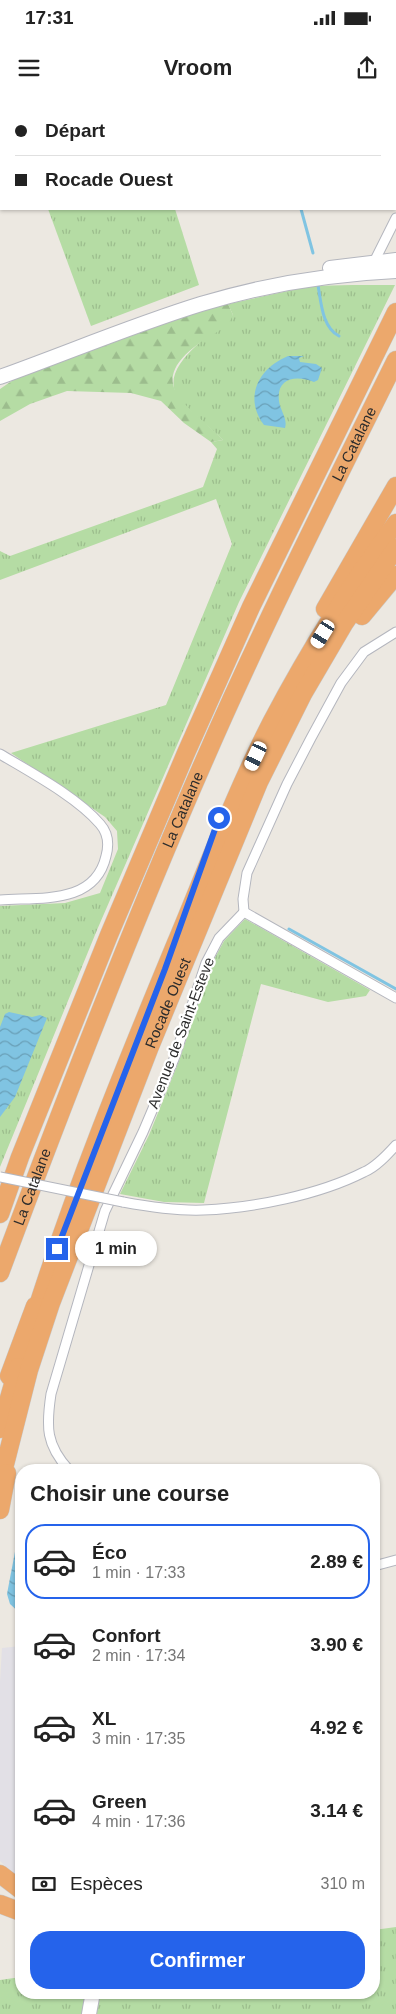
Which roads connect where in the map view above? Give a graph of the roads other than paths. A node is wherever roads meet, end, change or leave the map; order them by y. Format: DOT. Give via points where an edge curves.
graph roads {
  1 [pos="396,218"];
  2 [pos="396,260"];
  3 [pos="374,262"];
  4 [pos="396,271"];
  5 [pos="396,312"];
  6 [pos="396,360"];
  7 [pos="0,367"];
  8 [pos="0,377"];
  9 [pos="396,486"];
  10 [pos="396,523"];
  11 [pos="396,548"];
  12 [pos="396,574"];
  13 [pos="396,632"];
  14 [pos="0,754"];
  15 [pos="259,782"];
  16 [pos="0,900"];
  17 [pos="244,912"];
  18 [pos="165,969"];
  19 [pos="396,998"];
  20 [pos="396,1145"];
  21 [pos="0,1177"];
  22 [pos="0,1214"];
  23 [pos="71,1255"];
  24 [pos="50,1266"];
  25 [pos="0,1273"];
  26 [pos="0,1401"];
  27 [pos="0,1430"];
  28 [pos="64,1464"];
  29 [pos="0,1484"];
  30 [pos="0,1510"];
  31 [pos="396,1560"];
  32 [pos="380,1565"];
  33 [pos="0,1874"];
  34 [pos="15,1886"];
  35 [pos="0,1903"];
  36 [pos="15,1906"];
  37 [pos="15,1909"];
  38 [pos="83,1999"];
  39 [pos="92,1999"];
  40 [pos="80,2014"];
  41 [pos="89,2014"];
  1 -- 3 [label="street"];
  2 -- 3 [label="main road"];
  3 -- 7 [label="main road" via="287,275 194,298 39,356"];
  4 -- 8 [label="main road" via="310,280 201,304"];
  5 -- 22 [label="highway, La Catalane" via="255,599 186,754 102,953"];
  6 -- 25 [label="highway, La Catalane" via="269,617 204,762 126,944"];
  9 -- 18 [label="highway" via="294,664 249,751 219,818"];
  10 -- 18 [label="highway, Rocade Ouest" via="339,606 272,722"];
  11 -- 15 [label="highway, Rocade Ouest" via="303,694"];
  12 -- 15 [label="highway" via="363,615"];
  13 -- 17 [label="street" via="364,652 341,683 315,730 247,873"];
  14 -- 16 [label="street" via="87,811 102,825 109,844 103,867 94,882 82,889 65,896"];
  15 -- 23 [label="highway, Rocade Ouest" via="149,1049"];
  17 -- 19 [label="street"];
  17 -- 28 [label="street, Avenue de Saint-Esteve" via="218,938 206,963 174,1059 105,1211 51,1394 48,1437"];
  18 -- 24 [label="highway, Rocade Ouest"];
  20 -- 21 [label="street, bridge" via="365,1172 324,1188 295,1196 204,1210 164,1209"];
  23 -- 29 [label="highway, Rocade Ouest" via="29,1370"];
  23 -- 30 [label="highway" via="13,1450"];
  24 -- 26 [label="highway"];
  24 -- 27 [label="highway, Rocade Ouest"];
  31 -- 32 [label="street"];
  33 -- 34 [label="highway"];
  35 -- 36 [label="highway"];
  35 -- 37 [label="highway"];
  38 -- 40 [label="main road"];
  39 -- 41 [label="main road"];
}
